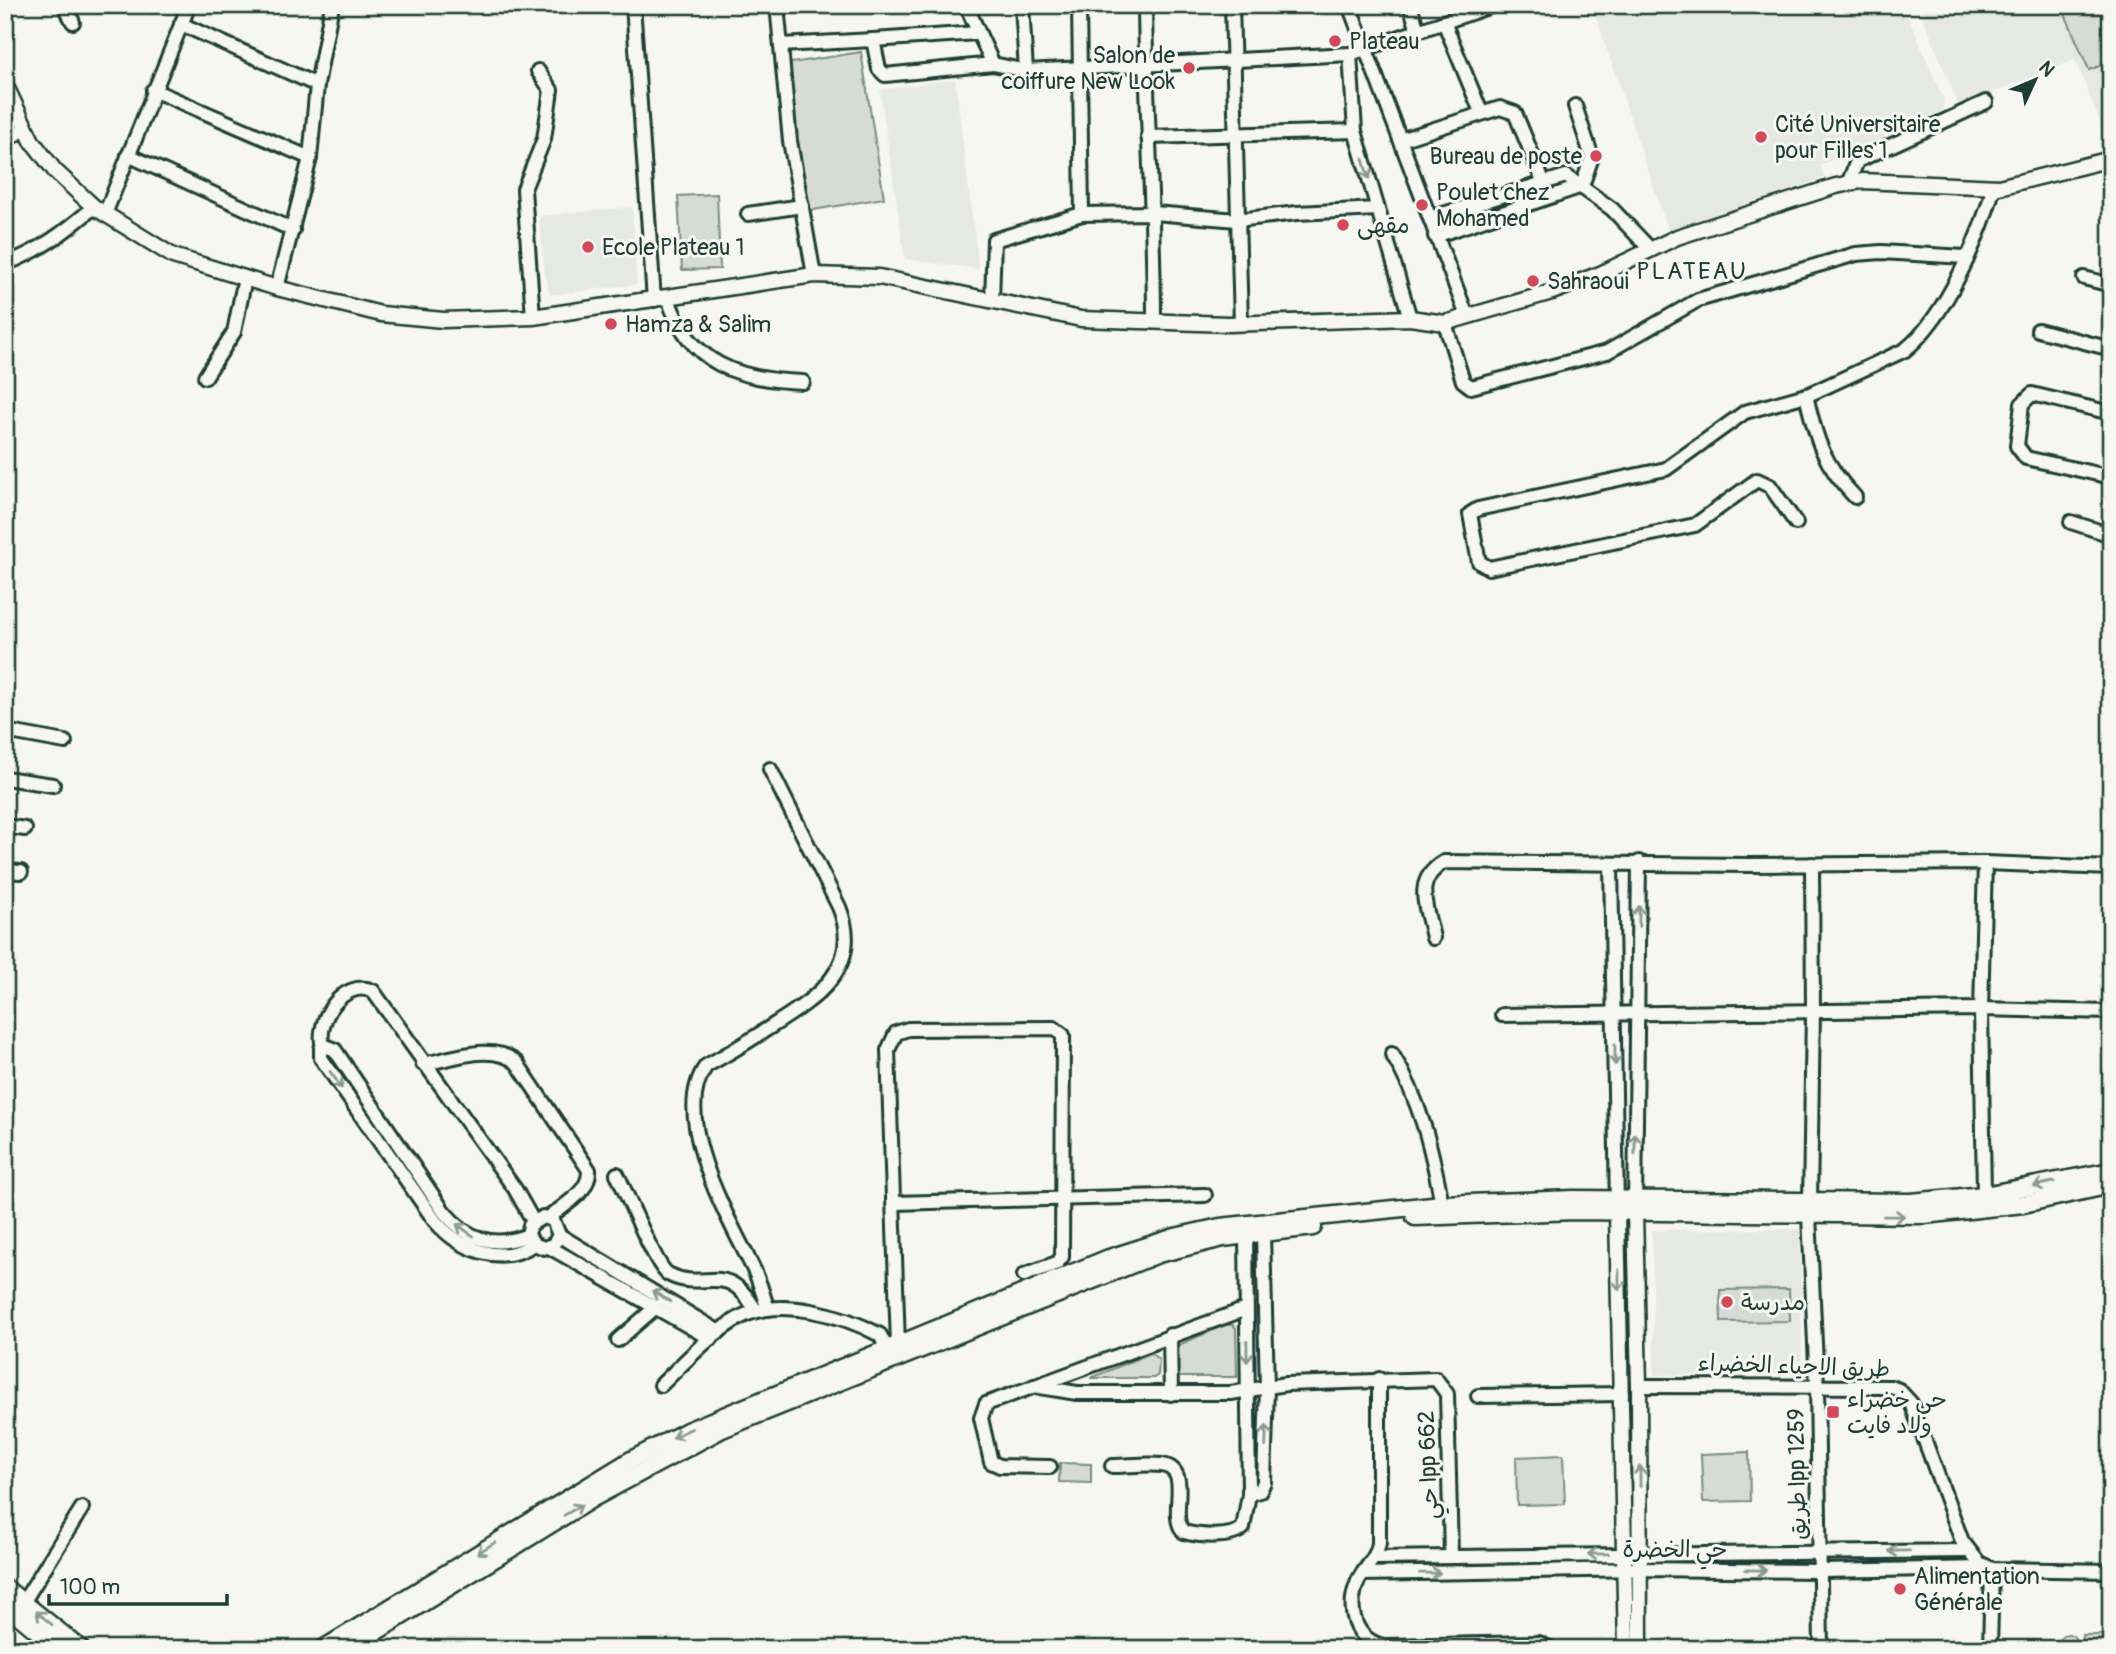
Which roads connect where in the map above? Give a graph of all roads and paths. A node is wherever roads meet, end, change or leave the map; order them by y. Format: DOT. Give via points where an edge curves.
graph roads {
  1 [pos="64,5"];
  2 [pos="189,5"];
  3 [pos="332,5"];
  4 [pos="633,5"];
  5 [pos="777,5"];
  6 [pos="966,5"];
  7 [pos="1021,5"];
  8 [pos="1079,5"];
  9 [pos="1144,5"];
  10 [pos="1231,5"];
  11 [pos="1349,5"];
  12 [pos="1410,5"];
  13 [pos="1494,5"];
  14 [pos="1472,9"];
  15 [pos="73,22"];
  16 [pos="1444,22"];
  17 [pos="181,24"];
  18 [pos="1418,30"];
  19 [pos="978,33"];
  20 [pos="873,40"];
  21 [pos="781,45"];
  22 [pos="1365,48"];
  23 [pos="1350,54"];
  24 [pos="1232,62"];
  25 [pos="993,64"];
  26 [pos="1145,66"];
  27 [pos="1079,69"];
  28 [pos="538,71"];
  29 [pos="1026,71"];
  30 [pos="5,84"];
  31 [pos="317,85"];
  32 [pos="153,90"];
  33 [pos="1986,102"];
  34 [pos="1575,106"];
  35 [pos="1481,112"];
  36 [pos="26,129"];
  37 [pos="1354,131"];
  38 [pos="1148,137"];
  39 [pos="1234,137"];
  40 [pos="5,140"];
  41 [pos="1400,140"];
  42 [pos="128,155"];
  43 [pos="310,158"];
  44 [pos="2111,159"];
  45 [pos="1543,181"];
  46 [pos="1847,184"];
  47 [pos="1582,186"];
  48 [pos="1994,187"];
  49 [pos="802,206"];
  50 [pos="1378,209"];
  51 [pos="99,210"];
  52 [pos="1154,212"];
  53 [pos="748,214"];
  54 [pos="1082,214"];
  55 [pos="1430,218"];
  56 [pos="1237,220"];
  57 [pos="293,230"];
  58 [pos="1436,236"];
  59 [pos="1650,249"];
  60 [pos="1965,257"];
  61 [pos="5,264"];
  62 [pos="814,275"];
  63 [pos="245,278"];
  64 [pos="2084,278"];
  65 [pos="2111,285"];
  66 [pos="277,288"];
  67 [pos="661,299"];
  68 [pos="992,301"];
  69 [pos="1467,316"];
  70 [pos="533,317"];
  71 [pos="1410,318"];
  72 [pos="1154,321"];
  73 [pos="1241,323"];
  74 [pos="1445,323"];
  75 [pos="2038,330"];
  76 [pos="2111,349"];
  77 [pos="205,377"];
  78 [pos="803,382"];
  79 [pos="1806,396"];
  80 [pos="2111,413"];
  81 [pos="2111,477"];
  82 [pos="1855,497"];
  83 [pos="2071,522"];
  84 [pos="1797,523"];
  85 [pos="2111,535"];
  86 [pos="5,731"];
  87 [pos="65,742"];
  88 [pos="770,768"];
  89 [pos="5,778"];
  90 [pos="53,785"];
  91 [pos="5,826"];
  92 [pos="25,829"];
  93 [pos="1639,862"];
  94 [pos="1985,863"];
  95 [pos="1611,864"];
  96 [pos="1812,864"];
  97 [pos="2111,867"];
  98 [pos="5,871"];
  99 [pos="21,872"];
  100 [pos="1433,938"];
  101 [pos="1981,1009"];
  102 [pos="1813,1011"];
  103 [pos="2111,1013"];
  104 [pos="1614,1014"];
  105 [pos="1637,1014"];
  106 [pos="1502,1015"];
  107 [pos="1392,1054"];
  108 [pos="423,1064"];
  109 [pos="2111,1171"];
  110 [pos="617,1174"];
  111 [pos="2111,1185"];
  112 [pos="1205,1195"];
  113 [pos="1984,1195"];
  114 [pos="1062,1199"];
  115 [pos="894,1203"];
  116 [pos="1442,1204"];
  117 [pos="1617,1205"];
  118 [pos="1635,1206"];
  119 [pos="1809,1209"];
  120 [pos="548,1218"];
  121 [pos="533,1221"];
  122 [pos="1263,1233"];
  123 [pos="1246,1234"];
  124 [pos="559,1235"];
  125 [pos="531,1240"];
  126 [pos="549,1247"];
  127 [pos="1024,1275"];
  128 [pos="619,1280"];
  129 [pos="656,1307"];
  130 [pos="1246,1309"];
  131 [pos="762,1310"];
  132 [pos="715,1335"];
  133 [pos="1170,1335"];
  134 [pos="618,1340"];
  135 [pos="893,1347"];
  136 [pos="1379,1379"];
  137 [pos="662,1385"];
  138 [pos="1034,1386"];
  139 [pos="1639,1386"];
  140 [pos="1817,1386"];
  141 [pos="1267,1387"];
  142 [pos="1247,1391"];
  143 [pos="1171,1394"];
  144 [pos="1622,1394"];
  145 [pos="1478,1395"];
  146 [pos="1112,1466"];
  147 [pos="1050,1467"];
  148 [pos="1249,1494"];
  149 [pos="82,1508"];
  150 [pos="1967,1550"];
  151 [pos="1820,1552"];
  152 [pos="1451,1556"];
  153 [pos="1374,1558"];
  154 [pos="1632,1561"];
  155 [pos="1990,1569"];
  156 [pos="1820,1571"];
  157 [pos="2111,1571"];
  158 [pos="1362,1574"];
  159 [pos="5,1588"];
  160 [pos="24,1601"];
  161 [pos="5,1604"];
  162 [pos="1489,1646"];
  163 [pos="59,1649"];
  164 [pos="81,1649"];
  165 [pos="323,1649"];
  166 [pos="348,1649"];
  167 [pos="1551,1649"];
  168 [pos="1626,1649"];
  169 [pos="1640,1649"];
  170 [pos="1821,1649"];
  171 [pos="1990,1649"];
  1 -- 15 [label="street"];
  2 -- 17 [label="street"];
  3 -- 31 [label="street"];
  4 -- 67 [label="street"];
  5 -- 21 [label="street"];
  6 -- 19 [label="street"];
  7 -- 29 [label="street"];
  8 -- 27 [label="street"];
  9 -- 26 [label="street"];
  10 -- 24 [label="street"];
  11 -- 22 [label="street"];
  12 -- 18 [label="street"];
  13 -- 14 [label="street"];
  14 -- 16 [label="street"];
  16 -- 18 [label="street"];
  16 -- 35 [label="street"];
  17 -- 31 [label="street"];
  17 -- 32 [label="street"];
  18 -- 22 [label="street"];
  19 -- 20 [label="street"];
  19 -- 25 [label="street"];
  20 -- 21 [label="street"];
  20 -- 25 [label="street" via="879,69 885,75"];
  21 -- 49 [label="street"];
  22 -- 23 [label="street"];
  22 -- 41 [label="street"];
  23 -- 24 [label="street"];
  23 -- 37 [label="street"];
  24 -- 26 [label="street"];
  24 -- 39 [label="street"];
  25 -- 29 [label="street"];
  26 -- 27 [label="street"];
  26 -- 38 [label="street"];
  27 -- 29 [label="street"];
  27 -- 54 [label="street"];
  28 -- 70 [label="street" via="551,90 544,139 524,189"];
  30 -- 36 [label="street"];
  31 -- 43 [label="street"];
  32 -- 42 [label="street"];
  32 -- 43 [label="street"];
  33 -- 46 [label="street" via="1857,161"];
  34 -- 47 [label="street" via="1592,157"];
  35 -- 41 [label="street"];
  35 -- 45 [label="street" via="1500,108 1515,113"];
  36 -- 40 [label="street"];
  36 -- 51 [label="street" via="55,171"];
  37 -- 39 [label="street"];
  37 -- 50 [label="street, one-way"];
  38 -- 39 [label="street"];
  38 -- 52 [label="street"];
  39 -- 56 [label="street"];
  41 -- 55 [label="street"];
  42 -- 51 [label="street"];
  42 -- 57 [label="street"];
  43 -- 57 [label="street"];
  44 -- 48 [label="street"];
  45 -- 47 [label="street" via="1566,176"];
  45 -- 55 [label="street"];
  46 -- 48 [label="street"];
  46 -- 59 [label="street"];
  47 -- 58 [label="street"];
  47 -- 59 [label="street" via="1612,209"];
  48 -- 60 [label="street"];
  49 -- 53 [label="street"];
  49 -- 62 [label="street"];
  50 -- 56 [label="street"];
  50 -- 71 [label="street"];
  51 -- 61 [label="street" via="29,255"];
  51 -- 63 [label="street" via="173,256"];
  52 -- 54 [label="street"];
  52 -- 56 [label="street"];
  52 -- 72 [label="street"];
  54 -- 68 [label="street" via="994,240"];
  55 -- 58 [label="street"];
  56 -- 73 [label="street"];
  57 -- 66 [label="street"];
  58 -- 69 [label="street"];
  59 -- 69 [label="street" via="1552,292"];
  60 -- 74 [label="street" via="1856,254 1698,300 1607,352 1471,387 1463,381"];
  60 -- 79 [label="street" via="1940,312 1918,339 1887,360"];
  62 -- 67 [label="street"];
  62 -- 68 [label="street" via="879,277"];
  63 -- 66 [label="street"];
  63 -- 77 [label="street" via="234,332"];
  64 -- 65 [label="street"];
  66 -- 70 [label="street" via="381,314 443,320"];
  67 -- 70 [label="street"];
  67 -- 78 [label="street" via="708,358 741,376"];
  68 -- 72 [label="street" via="1081,319"];
  69 -- 74 [label="street"];
  71 -- 73 [label="street"];
  71 -- 74 [label="street"];
  72 -- 73 [label="street"];
  75 -- 76 [label="street"];
  79 -- 82 [label="street" via="1826,463"];
  79 -- 84 [label="street" via="1745,412 1666,469 1470,514 1479,562 1489,568 1695,525 1757,480 1770,486"];
  80 -- 81 [label="street" via="2032,394 2022,404 2017,446 2026,458"];
  83 -- 85 [label="street"];
  86 -- 87 [label="street"];
  88 -- 131 [label="street" via="839,908 847,937 835,973 819,995 706,1066 697,1079 694,1119 735,1236 755,1270"];
  89 -- 90 [label="street"];
  91 -- 92 [label="street"];
  93 -- 95 [label="street"];
  93 -- 96 [label="street"];
  105 -- 93 [label="street, one-way"];
  94 -- 96 [label="street"];
  94 -- 97 [label="street"];
  94 -- 101 [label="street"];
  95 -- 100 [label="street" via="1444,862 1423,882"];
  95 -- 104 [label="street"];
  96 -- 102 [label="street, طريق lpp 1259"];
  98 -- 99 [label="street"];
  101 -- 102 [label="street"];
  101 -- 103 [label="street"];
  101 -- 113 [label="street"];
  102 -- 105 [label="street"];
  102 -- 119 [label="street, طريق lpp 1259"];
  104 -- 105 [label="street"];
  104 -- 106 [label="street"];
  104 -- 117 [label="street, one-way"];
  118 -- 105 [label="street, one-way"];
  107 -- 116 [label="street" via="1424,1122"];
  108 -- 120 [label="street" via="493,1052 517,1063 589,1170 583,1190"];
  108 -- 121 [label="street" via="515,1189"];
  108 -- 125 [label="street" via="378,996 366,988 353,990 326,1014 321,1030 323,1047 335,1050 434,1209 485,1242"];
  109 -- 113 [label="main road, one-way"];
  110 -- 131 [label="street" via="666,1273 687,1280 714,1278 733,1283"];
  119 -- 111 [label="main road, one-way" via="1891,1216 1958,1213"];
  112 -- 114 [label="street"];
  113 -- 119 [label="main road"];
  114 -- 115 [label="street"];
  114 -- 115 [label="street" via="1061,1031 908,1029 896,1033 888,1044"];
  114 -- 127 [label="street" via="1060,1260"];
  115 -- 135 [label="street"];
  116 -- 117 [label="main road"];
  116 -- 135 [label="main road" via="1242,1223 1175,1237 1109,1258"];
  117 -- 118 [label="main road"];
  117 -- 122 [label="main road" via="1419,1217"];
  117 -- 144 [label="street, one-way"];
  118 -- 119 [label="main road"];
  118 -- 139 [label="street"];
  119 -- 140 [label="street, طريق lpp 1259"];
  120 -- 121 [label="street"];
  120 -- 124 [label="street" via="557,1224"];
  121 -- 125 [label="street"];
  122 -- 123 [label="main road"];
  122 -- 141 [label="street"];
  123 -- 130 [label="street"];
  166 -- 123 [label="main road, one-way" via="593,1498 732,1424 1137,1261"];
  124 -- 126 [label="street"];
  124 -- 128 [label="street"];
  125 -- 126 [label="street"];
  126 -- 128 [label="street"];
  128 -- 129 [label="street"];
  132 -- 128 [label="street, one-way"];
  129 -- 132 [label="street"];
  129 -- 134 [label="street"];
  130 -- 133 [label="street"];
  130 -- 142 [label="street, one-way"];
  131 -- 132 [label="street" via="739,1317"];
  131 -- 135 [label="street" via="805,1311 841,1319 880,1335"];
  132 -- 137 [label="street"];
  133 -- 138 [label="street"];
  133 -- 143 [label="street"];
  135 -- 165 [label="main road, one-way" via="659,1445"];
  136 -- 141 [label="street, حي lpp 662"];
  136 -- 152 [label="street, حي lpp 662" via="1430,1378 1445,1388"];
  136 -- 153 [label="street" via="1379,1544"];
  138 -- 143 [label="street, حي lpp 662" via="1077,1393"];
  138 -- 147 [label="street" via="990,1401 983,1408 988,1458 1000,1465"];
  139 -- 140 [label="street, طريق الاحياء الخضراء"];
  154 -- 139 [label="street, one-way"];
  140 -- 150 [label="street, طريق الاحياء الخضراء" via="1891,1387 1905,1396"];
  140 -- 151 [label="street, طريق lpp 1259"];
  141 -- 142 [label="street, حي lpp 662"];
  148 -- 141 [label="street, one-way" via="1264,1486"];
  142 -- 143 [label="street, حي lpp 662"];
  142 -- 148 [label="street"];
  144 -- 145 [label="street"];
  144 -- 154 [label="street"];
  146 -- 148 [label="street" via="1163,1465 1172,1470 1178,1480 1177,1523 1188,1534 1239,1532 1245,1523"];
  149 -- 160 [label="street"];
  150 -- 151 [label="street, one-way"];
  150 -- 155 [label="street, طريق الاحياء الخضراء"];
  151 -- 154 [label="street"];
  151 -- 156 [label="street, طريق lpp 1259"];
  152 -- 153 [label="street"];
  154 -- 152 [label="street, one-way"];
  153 -- 158 [label="street"];
  154 -- 156 [label="street, حي الخضرة, one-way"];
  158 -- 154 [label="street, حي الخضرة, one-way"];
  154 -- 168 [label="street"];
  154 -- 169 [label="street"];
  155 -- 156 [label="street, حي الخضرة"];
  155 -- 157 [label="street"];
  155 -- 171 [label="street"];
  156 -- 170 [label="street, طريق lpp 1259"];
  158 -- 162 [label="street" via="1356,1586 1354,1622 1367,1640 1384,1646"];
  159 -- 160 [label="main road"];
  164 -- 160 [label="main road, one-way"];
  161 -- 163 [label="main road"];
  162 -- 167 [label="street" via="1539,1643"];
}
